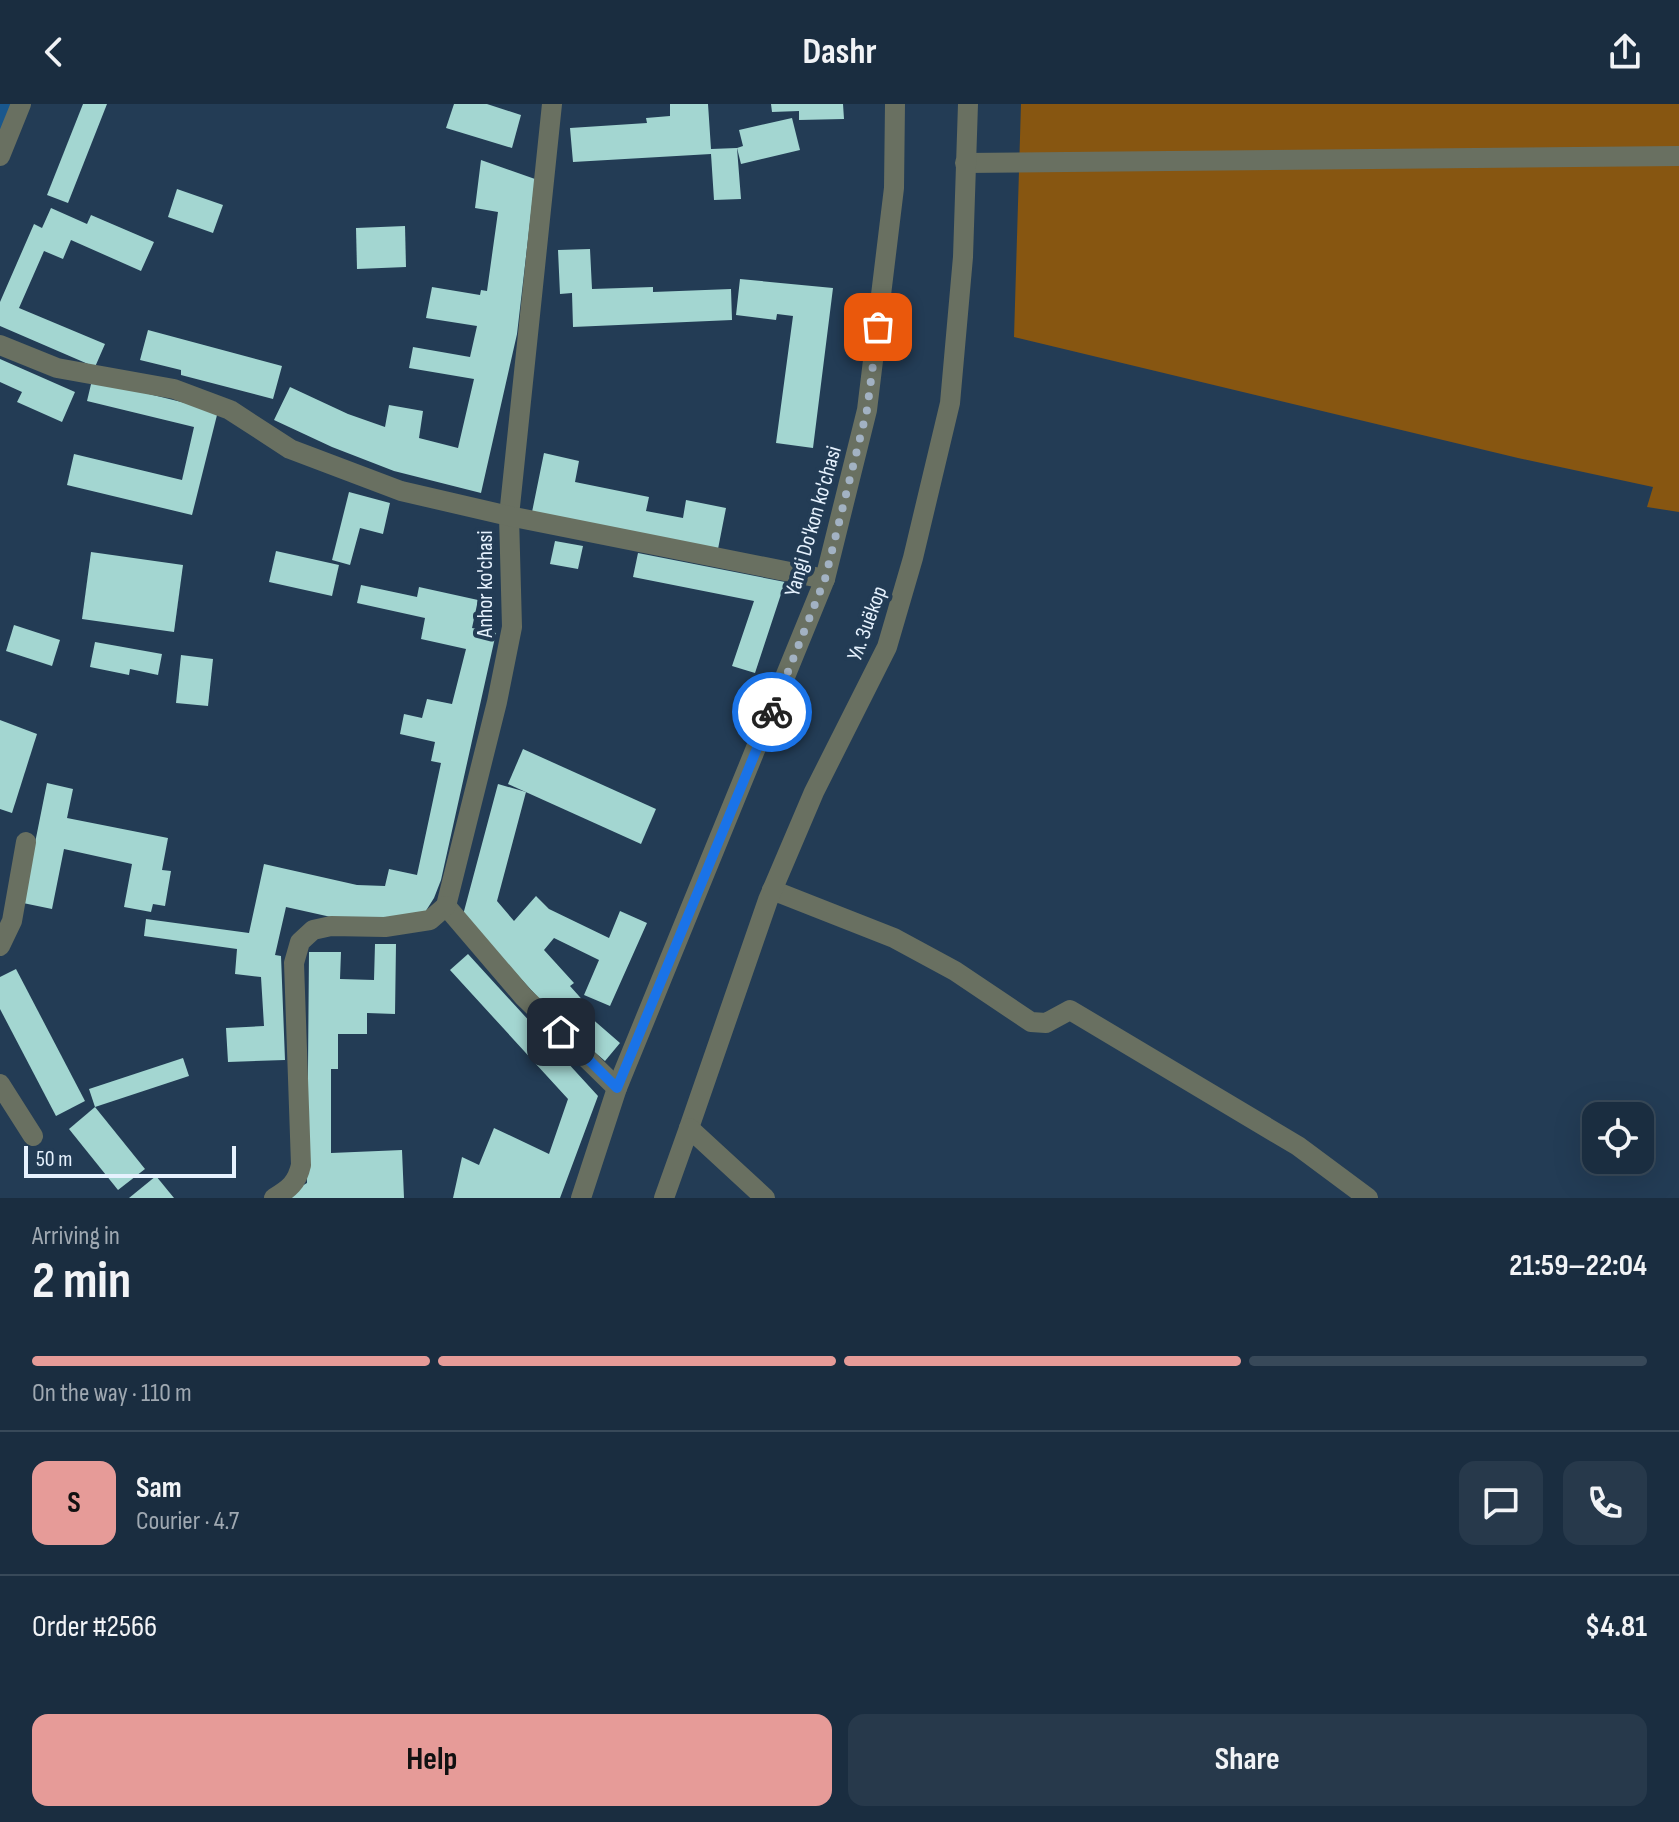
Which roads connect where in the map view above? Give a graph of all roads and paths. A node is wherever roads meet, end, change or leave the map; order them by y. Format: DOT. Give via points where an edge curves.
graph roads {
  1 [pos="21,104"];
  2 [pos="552,104"];
  3 [pos="895,104"];
  4 [pos="968,104"];
  5 [pos="0,156"];
  6 [pos="1679,156"];
  7 [pos="965,163"];
  8 [pos="0,345"];
  9 [pos="509,516"];
  10 [pos="825,579"];
  11 [pos="26,842"];
  12 [pos="772,890"];
  13 [pos="446,906"];
  14 [pos="0,946"];
  15 [pos="0,1084"];
  16 [pos="617,1088"];
  17 [pos="689,1128"];
  18 [pos="33,1136"];
  19 [pos="274,1198"];
  20 [pos="581,1198"];
  21 [pos="664,1198"];
  22 [pos="765,1198"];
  23 [pos="1368,1198"];
  1 -- 5 [label="street"];
  2 -- 9 [label="street, Anhor ko'chasi"];
  3 -- 10 [label="street, Yangi Do'kon ko'chasi" via="894,188 867,410"];
  4 -- 7 [label="street, Ул. Зиёкор"];
  6 -- 7 [label="street"];
  7 -- 12 [label="street, Ул. Зиёкор" via="950,403 913,558 887,647"];
  8 -- 9 [label="street" via="57,368 174,389 230,410 290,449 401,491"];
  9 -- 10 [label="street"];
  9 -- 13 [label="street, Anhor ko'chasi" via="512,627"];
  10 -- 16 [label="street, Yangi Do'kon ko'chasi"];
  11 -- 14 [label="street" via="12,921"];
  12 -- 17 [label="street, Ул. Зиёкор"];
  12 -- 23 [label="street" via="894,938 1031,1022 1046,1023 1070,1010 1298,1146"];
  13 -- 16 [label="street" via="523,996"];
  13 -- 19 [label="street" via="430,920 385,927 331,926 313,930 300,942 294,963 301,1165 290,1188"];
  15 -- 18 [label="street"];
  16 -- 20 [label="street, Yangi Do'kon ko'chasi"];
  17 -- 21 [label="street, Ул. Зиёкор"];
  17 -- 22 [label="street"];
}
